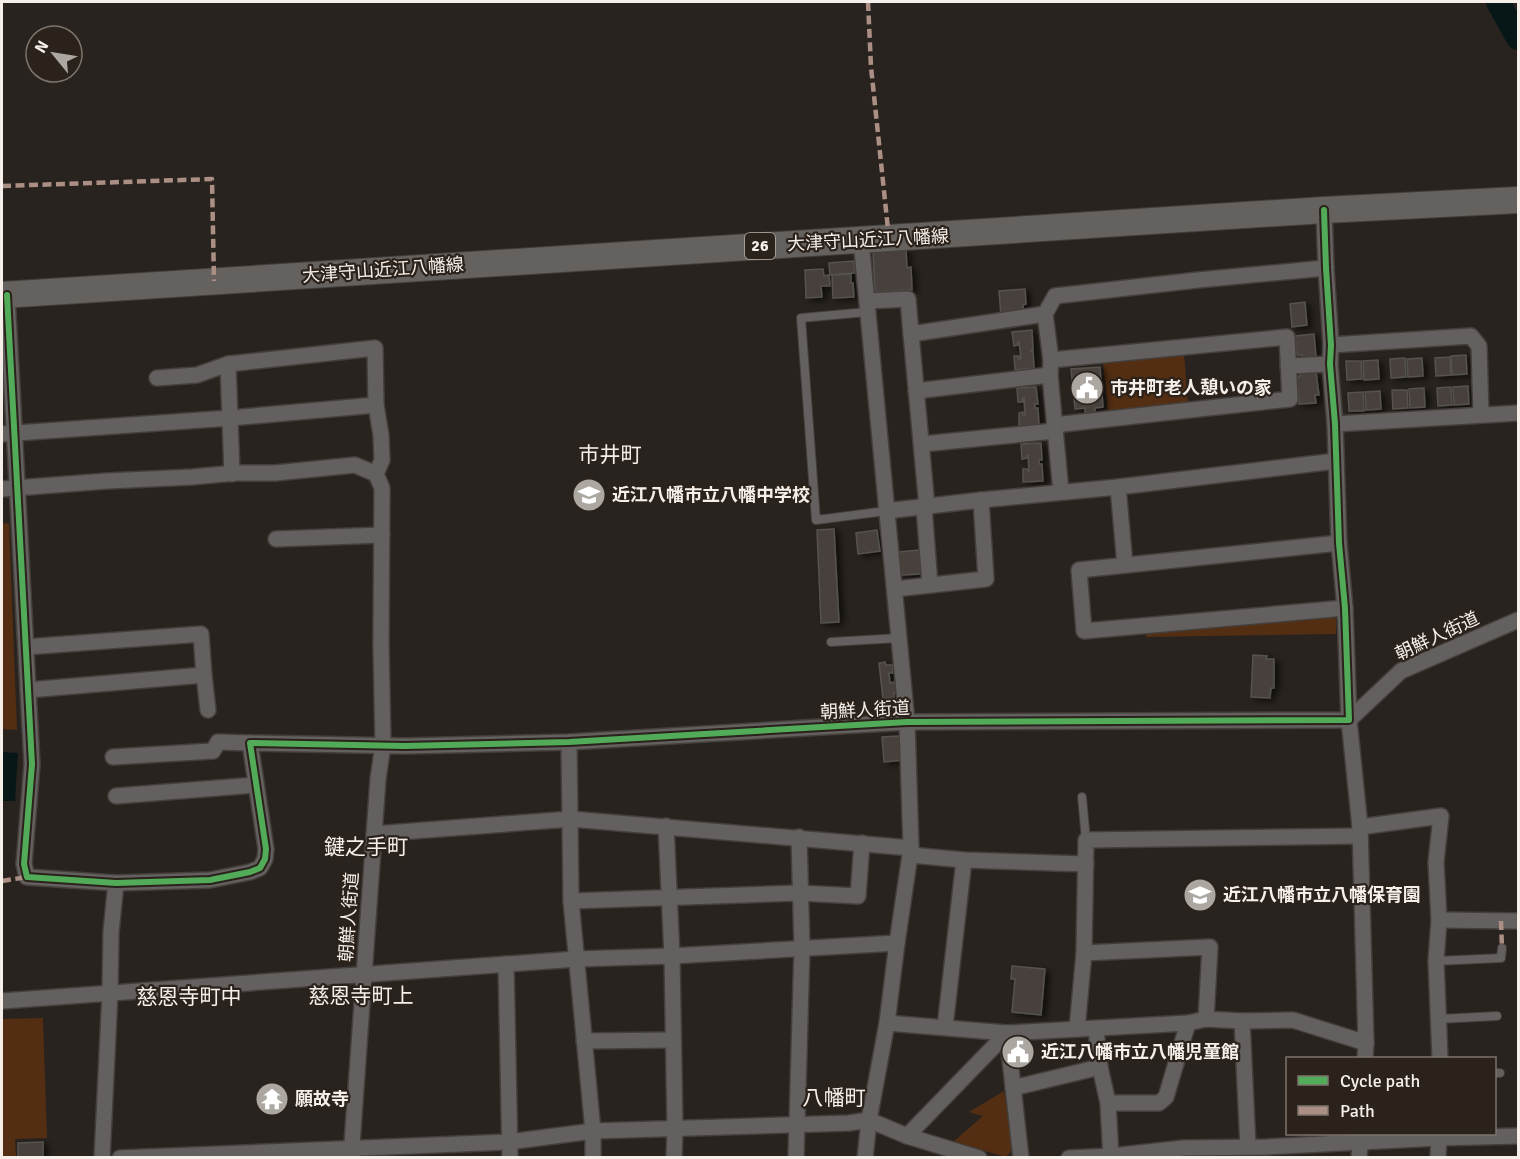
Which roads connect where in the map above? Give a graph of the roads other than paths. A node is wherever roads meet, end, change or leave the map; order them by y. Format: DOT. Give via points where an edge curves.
graph roads {
  1 [pos="1518,200"];
  2 [pos="1324,210"];
  3 [pos="861,240"];
  4 [pos="1326,268"];
  5 [pos="4,295"];
  6 [pos="867,306"];
  7 [pos="1045,314"];
  8 [pos="911,334"];
  9 [pos="1331,345"];
  10 [pos="228,364"];
  11 [pos="1330,364"];
  12 [pos="1288,366"];
  13 [pos="1051,368"];
  14 [pos="157,378"];
  15 [pos="916,392"];
  16 [pos="376,405"];
  17 [pos="1518,413"];
  18 [pos="1481,415"];
  19 [pos="230,418"];
  20 [pos="1335,424"];
  21 [pos="1055,428"];
  22 [pos="8,433"];
  23 [pos="922,444"];
  24 [pos="1336,461"];
  25 [pos="232,474"];
  26 [pos="376,474"];
  27 [pos="1118,487"];
  28 [pos="9,488"];
  29 [pos="1061,492"];
  30 [pos="981,500"];
  31 [pos="926,507"];
  32 [pos="886,511"];
  33 [pos="382,535"];
  34 [pos="276,540"];
  35 [pos="1339,543"];
  36 [pos="1125,565"];
  37 [pos="930,585"];
  38 [pos="894,589"];
  39 [pos="1346,608"];
  40 [pos="1518,620"];
  41 [pos="899,638"];
  42 [pos="831,642"];
  43 [pos="26,648"];
  44 [pos="204,675"];
  45 [pos="28,690"];
  46 [pos="208,710"];
  47 [pos="1349,720"];
  48 [pos="907,722"];
  49 [pos="250,742"];
  50 [pos="569,742"];
  51 [pos="383,746"];
  52 [pos="112,758"];
  53 [pos="256,785"];
  54 [pos="116,796"];
  55 [pos="1082,797"];
  56 [pos="571,819"];
  57 [pos="666,826"];
  58 [pos="1360,832"];
  59 [pos="374,834"];
  60 [pos="799,837"];
  61 [pos="1086,840"];
  62 [pos="862,843"];
  63 [pos="911,852"];
  64 [pos="964,860"];
  65 [pos="1086,864"];
  66 [pos="116,883"];
  67 [pos="799,892"];
  68 [pos="669,897"];
  69 [pos="571,901"];
  70 [pos="1439,920"];
  71 [pos="1518,921"];
  72 [pos="897,943"];
  73 [pos="802,948"];
  74 [pos="1502,948"];
  75 [pos="1084,953"];
  76 [pos="672,956"];
  77 [pos="577,959"];
  78 [pos="1436,961"];
  79 [pos="506,964"];
  80 [pos="364,974"];
  81 [pos="110,993"];
  82 [pos="2,1000"];
  83 [pos="1497,1016"];
  84 [pos="1206,1018"];
  85 [pos="1439,1019"];
  86 [pos="1242,1021"];
  87 [pos="887,1023"];
  88 [pos="1188,1023"];
  89 [pos="945,1027"];
  90 [pos="1077,1029"];
  91 [pos="1096,1029"];
  92 [pos="1007,1033"];
  93 [pos="673,1040"];
  94 [pos="584,1041"];
  95 [pos="1366,1043"];
  96 [pos="1365,1057"];
  97 [pos="1440,1057"];
  98 [pos="1100,1067"];
  99 [pos="1013,1088"];
  100 [pos="1108,1103"];
  101 [pos="869,1120"];
  102 [pos="796,1125"];
  103 [pos="675,1129"];
  104 [pos="592,1131"];
  105 [pos="907,1136"];
  106 [pos="1439,1136"];
  107 [pos="1518,1136"];
  108 [pos="1360,1138"];
  109 [pos="508,1142"];
  110 [pos="1248,1147"];
  111 [pos="1266,1152"];
  112 [pos="351,1153"];
  113 [pos="1111,1157"];
  114 [pos="102,1158"];
  115 [pos="120,1158"];
  116 [pos="510,1158"];
  117 [pos="593,1158"];
  118 [pos="674,1158"];
  119 [pos="796,1158"];
  120 [pos="865,1158"];
  121 [pos="979,1158"];
  122 [pos="1021,1158"];
  123 [pos="1069,1158"];
  124 [pos="1359,1158"];
  125 [pos="1438,1158"];
  1 -- 2 [label="main road, 大津守山近江八幡線 / 26"];
  2 -- 3 [label="main road, 大津守山近江八幡線 / 26"];
  2 -- 4 [label="street"];
  3 -- 5 [label="main road, 大津守山近江八幡線 / 26"];
  3 -- 6 [label="street"];
  4 -- 7 [label="street" via="1054,296"];
  4 -- 9 [label="street"];
  5 -- 22 [label="street"];
  6 -- 8 [label="street" via="909,299"];
  6 -- 32 [label="street"];
  6 -- 32 [label="lane" via="801,318 816,519"];
  7 -- 8 [label="street"];
  7 -- 13 [label="street"];
  8 -- 15 [label="street"];
  9 -- 11 [label="street"];
  9 -- 18 [label="street" via="1472,336 1479,346"];
  10 -- 14 [label="street" via="197,375"];
  10 -- 16 [label="street" via="375,348"];
  10 -- 19 [label="street"];
  11 -- 12 [label="street"];
  11 -- 20 [label="street"];
  12 -- 13 [label="street" via="1287,337"];
  12 -- 21 [label="street" via="1290,399"];
  13 -- 15 [label="street"];
  13 -- 21 [label="street"];
  15 -- 23 [label="street"];
  16 -- 19 [label="street"];
  16 -- 26 [label="street" via="382,460"];
  17 -- 18 [label="street"];
  18 -- 20 [label="street"];
  19 -- 22 [label="street"];
  19 -- 25 [label="street"];
  20 -- 24 [label="street"];
  21 -- 23 [label="street"];
  21 -- 29 [label="street"];
  22 -- 28 [label="street"];
  23 -- 31 [label="street"];
  24 -- 27 [label="street"];
  24 -- 35 [label="street"];
  25 -- 26 [label="street" via="355,465"];
  25 -- 28 [label="street"];
  26 -- 33 [label="street" via="382,488"];
  27 -- 29 [label="street"];
  27 -- 36 [label="street"];
  28 -- 43 [label="street"];
  29 -- 30 [label="street"];
  30 -- 31 [label="street"];
  30 -- 37 [label="street" via="986,579"];
  31 -- 32 [label="street"];
  31 -- 37 [label="street"];
  32 -- 38 [label="street"];
  33 -- 34 [label="street"];
  33 -- 51 [label="street"];
  35 -- 36 [label="street"];
  35 -- 39 [label="street"];
  36 -- 39 [label="street" via="1080,570 1084,631"];
  37 -- 38 [label="street"];
  38 -- 41 [label="street"];
  39 -- 47 [label="street"];
  40 -- 47 [label="street, 朝鮮人街道" via="1401,671"];
  41 -- 42 [label="lane"];
  41 -- 48 [label="street"];
  43 -- 44 [label="street" via="201,634"];
  43 -- 45 [label="street"];
  44 -- 45 [label="street"];
  44 -- 46 [label="street"];
  45 -- 66 [label="street" via="32,764 24,864 27,877"];
  47 -- 48 [label="street, 朝鮮人街道"];
  47 -- 58 [label="street"];
  48 -- 50 [label="street, 朝鮮人街道"];
  48 -- 63 [label="street"];
  49 -- 51 [label="street"];
  49 -- 52 [label="street" via="218,742 213,752"];
  49 -- 53 [label="street"];
  50 -- 51 [label="street, 朝鮮人街道"];
  50 -- 56 [label="street"];
  51 -- 59 [label="street, 朝鮮人街道"];
  53 -- 54 [label="street"];
  53 -- 66 [label="street" via="266,849 260,868 210,879"];
  55 -- 61 [label="lane"];
  56 -- 57 [label="street"];
  56 -- 59 [label="street"];
  56 -- 69 [label="street"];
  57 -- 60 [label="street"];
  57 -- 68 [label="street"];
  58 -- 61 [label="street"];
  58 -- 70 [label="street" via="1440,816 1436,862"];
  58 -- 95 [label="street"];
  59 -- 80 [label="street, 朝鮮人街道"];
  60 -- 62 [label="street"];
  60 -- 67 [label="street"];
  61 -- 65 [label="street"];
  62 -- 63 [label="street"];
  62 -- 67 [label="street" via="858,896"];
  63 -- 64 [label="street"];
  63 -- 72 [label="street"];
  64 -- 65 [label="street"];
  64 -- 89 [label="street"];
  65 -- 75 [label="street"];
  66 -- 81 [label="street"];
  67 -- 68 [label="street"];
  67 -- 73 [label="street"];
  68 -- 69 [label="street"];
  68 -- 76 [label="street"];
  69 -- 77 [label="street"];
  70 -- 71 [label="street"];
  70 -- 78 [label="street"];
  72 -- 73 [label="street"];
  72 -- 87 [label="street"];
  73 -- 76 [label="street"];
  73 -- 102 [label="street"];
  74 -- 78 [label="lane" via="1501,958"];
  75 -- 84 [label="street" via="1210,947"];
  75 -- 90 [label="street"];
  76 -- 77 [label="street"];
  76 -- 93 [label="street"];
  77 -- 79 [label="street"];
  77 -- 94 [label="street"];
  78 -- 85 [label="street"];
  79 -- 80 [label="street"];
  79 -- 109 [label="street"];
  80 -- 81 [label="street"];
  80 -- 112 [label="street, 朝鮮人街道"];
  81 -- 82 [label="street"];
  81 -- 114 [label="street"];
  83 -- 85 [label="lane"];
  84 -- 86 [label="street"];
  84 -- 88 [label="street"];
  85 -- 97 [label="street"];
  86 -- 95 [label="street" via="1293,1020"];
  86 -- 110 [label="street"];
  87 -- 89 [label="street"];
  87 -- 101 [label="street"];
  88 -- 91 [label="street"];
  88 -- 100 [label="street" via="1166,1097 1159,1103"];
  89 -- 92 [label="street"];
  90 -- 91 [label="street"];
  90 -- 92 [label="street"];
  91 -- 98 [label="street"];
  92 -- 99 [label="street"];
  92 -- 105 [label="street"];
  93 -- 94 [label="street"];
  93 -- 103 [label="street"];
  94 -- 104 [label="street"];
  95 -- 96 [label="street"];
  98 -- 99 [label="street"];
  98 -- 100 [label="street"];
  99 -- 122 [label="street"];
  100 -- 113 [label="street"];
  101 -- 102 [label="street"];
  101 -- 105 [label="street"];
  101 -- 120 [label="street"];
  102 -- 103 [label="street"];
  102 -- 119 [label="street"];
  103 -- 104 [label="street"];
  103 -- 118 [label="street"];
  104 -- 109 [label="street"];
  104 -- 117 [label="street"];
  105 -- 121 [label="street"];
  106 -- 107 [label="street"];
  106 -- 108 [label="street"];
  106 -- 125 [label="street"];
  108 -- 111 [label="street"];
  108 -- 124 [label="street"];
  109 -- 112 [label="street"];
  109 -- 116 [label="street"];
  110 -- 111 [label="street"];
  110 -- 113 [label="street" via="1184,1148"];
  112 -- 115 [label="street"];
  113 -- 123 [label="street"];
}
